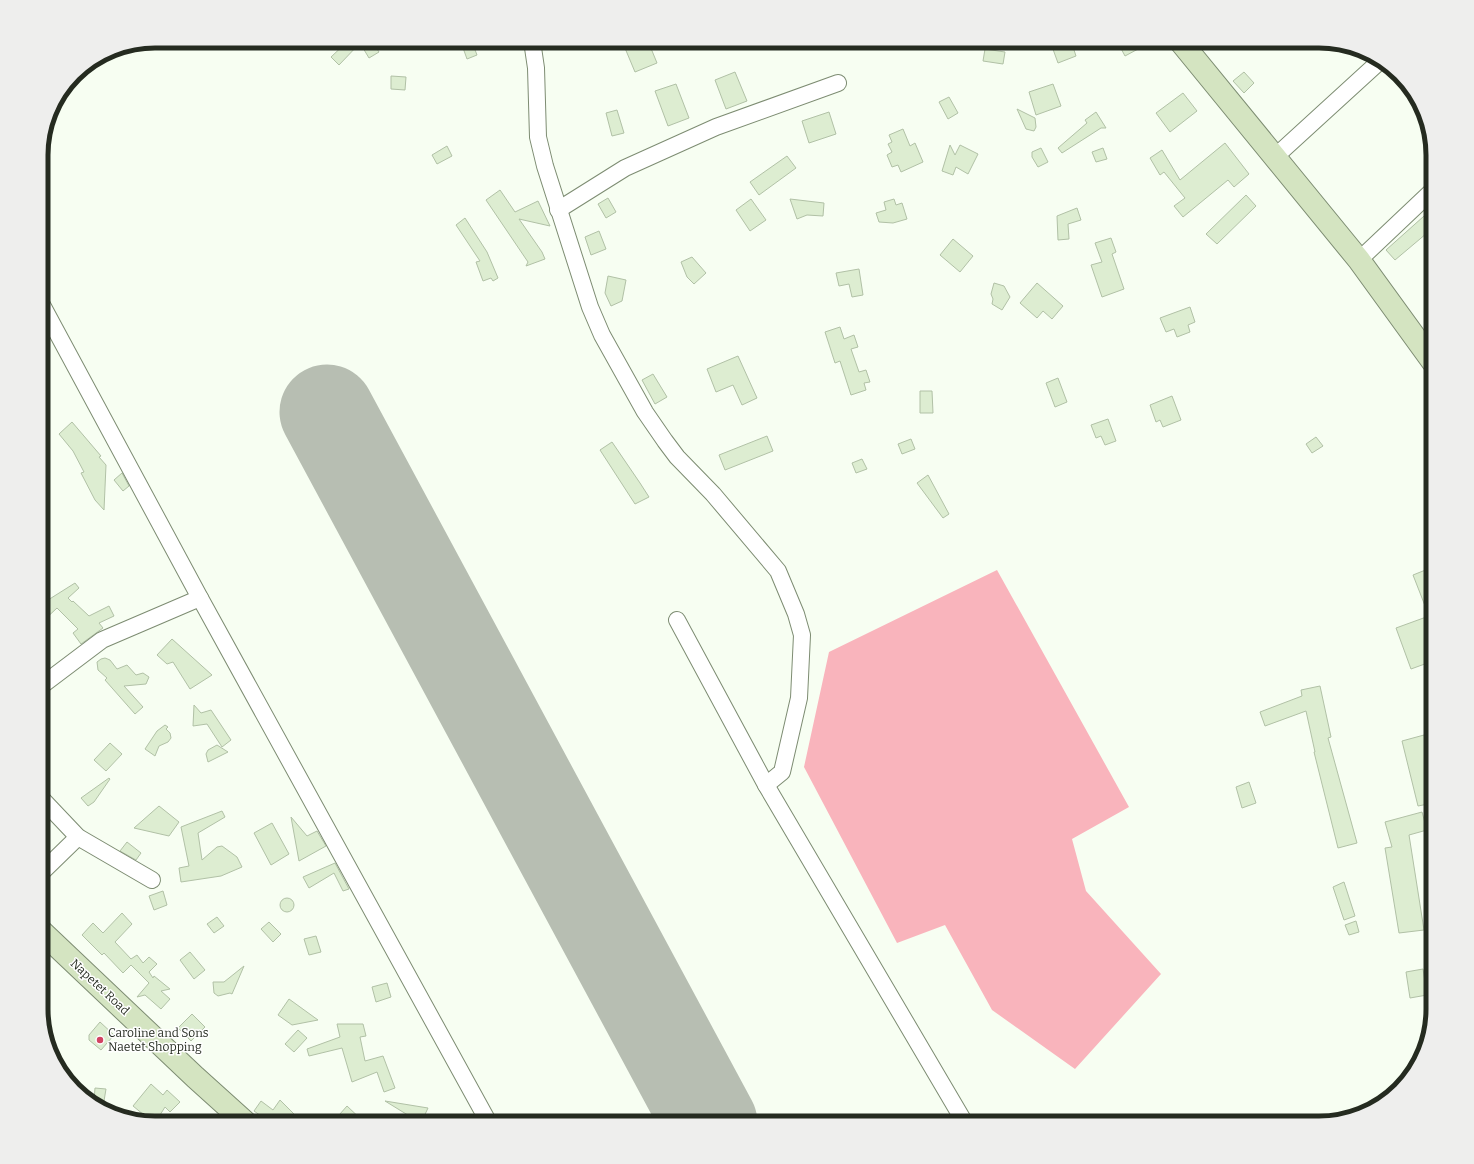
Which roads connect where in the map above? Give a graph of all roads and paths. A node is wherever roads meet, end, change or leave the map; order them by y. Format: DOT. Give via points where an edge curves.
graph roads {
  1 [pos="533,48"];
  2 [pos="1186,48"];
  3 [pos="1376,64"];
  4 [pos="838,83"];
  5 [pos="1276,156"];
  6 [pos="1426,197"];
  7 [pos="558,210"];
  8 [pos="1358,260"];
  9 [pos="48,316"];
  10 [pos="1426,352"];
  11 [pos="200,598"];
  12 [pos="677,620"];
  13 [pos="48,681"];
  14 [pos="766,785"];
  15 [pos="48,805"];
  16 [pos="78,837"];
  17 [pos="48,866"];
  18 [pos="152,880"];
  19 [pos="48,939"];
  20 [pos="238,1116"];
  21 [pos="485,1116"];
  22 [pos="961,1116"];
  1 -- 7 [label="street" via="538,137"];
  2 -- 5 [label="street"];
  3 -- 5 [label="street"];
  4 -- 7 [label="street" via="716,127 625,168"];
  5 -- 8 [label="street"];
  6 -- 8 [label="street"];
  7 -- 14 [label="street" via="590,307 602,335 645,412 677,457 713,494 778,571 796,614 802,635 799,698 782,772"];
  8 -- 10 [label="street"];
  9 -- 11 [label="street"];
  11 -- 13 [label="street" via="102,640"];
  11 -- 21 [label="street"];
  12 -- 14 [label="street"];
  14 -- 22 [label="street"];
  15 -- 16 [label="street"];
  16 -- 17 [label="street"];
  16 -- 18 [label="street"];
  19 -- 20 [label="street, Napetet Road"];
}
